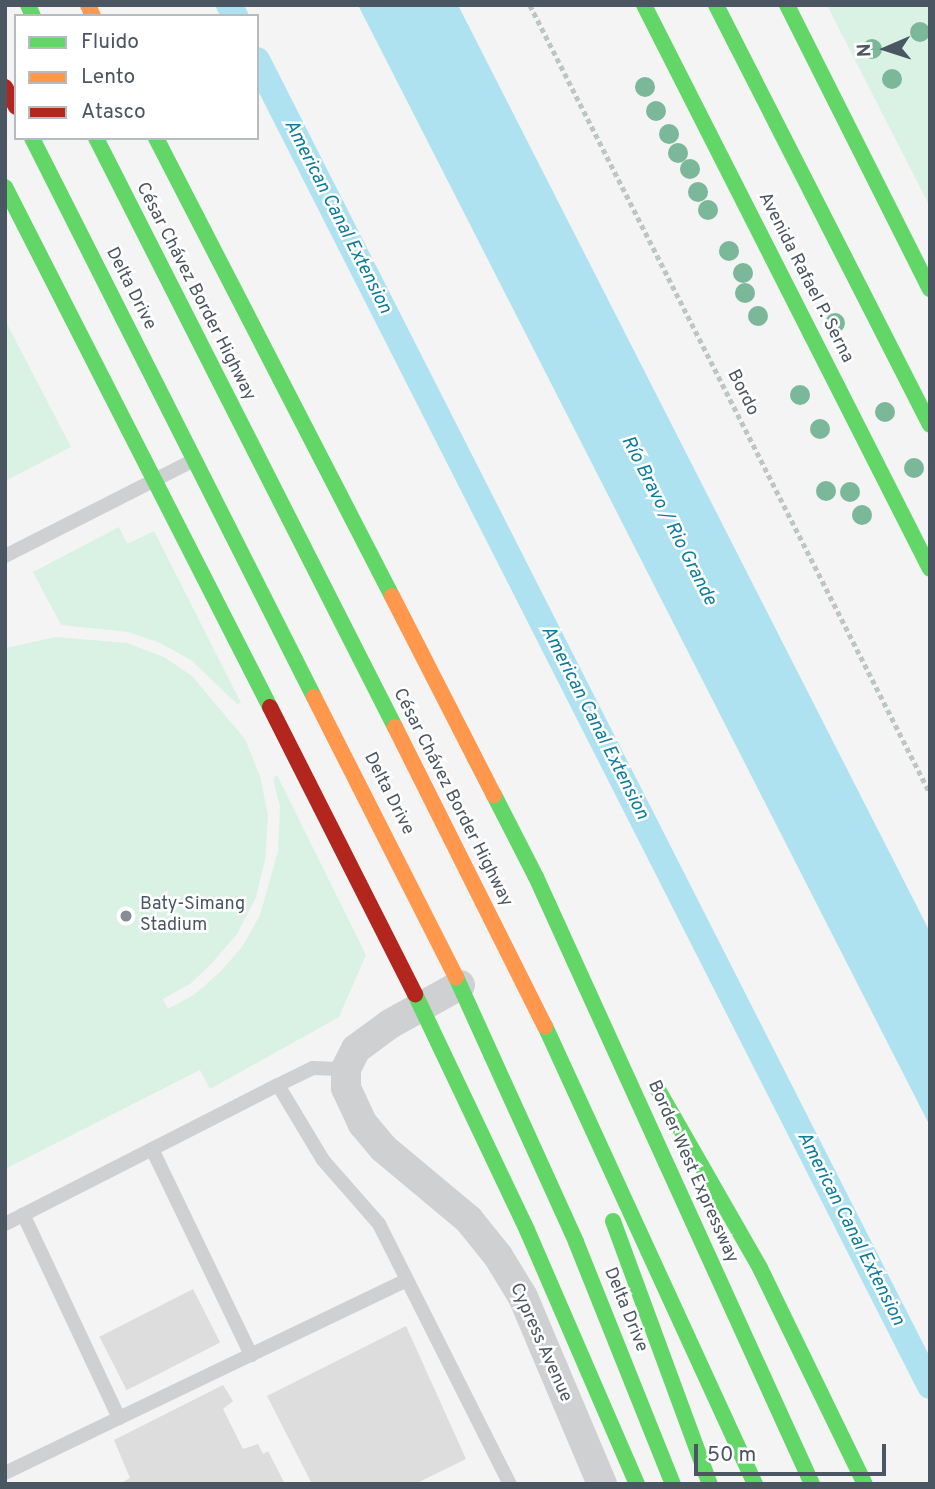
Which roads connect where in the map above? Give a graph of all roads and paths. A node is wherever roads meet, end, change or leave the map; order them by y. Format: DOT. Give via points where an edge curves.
graph roads {
  1 [pos="530,5"];
  2 [pos="644,5"];
  3 [pos="716,5"];
  4 [pos="787,5"];
  5 [pos="5,87"];
  6 [pos="14,103"];
  7 [pos="33,140"];
  8 [pos="97,140"];
  9 [pos="157,140"];
  10 [pos="5,187"];
  11 [pos="930,289"];
  12 [pos="930,425"];
  13 [pos="195,459"];
  14 [pos="155,480"];
  15 [pos="5,556"];
  16 [pos="930,569"];
  17 [pos="930,793"];
  18 [pos="536,877"];
  19 [pos="523,980"];
  20 [pos="460,985"];
  21 [pos="421,1008"];
  22 [pos="631,1043"];
  23 [pos="346,1069"];
  24 [pos="651,1079"];
  25 [pos="278,1085"];
  26 [pos="152,1149"];
  27 [pos="23,1214"];
  28 [pos="5,1224"];
  29 [pos="407,1280"];
  30 [pos="251,1354"];
  31 [pos="119,1418"];
  32 [pos="5,1474"];
  33 [pos="510,1484"];
  34 [pos="602,1484"];
  35 [pos="637,1484"];
  36 [pos="673,1484"];
  37 [pos="710,1484"];
  38 [pos="755,1484"];
  39 [pos="812,1484"];
  40 [pos="864,1484"];
  1 -- 17 [label="path, Bordo"];
  2 -- 16 [label="main road, Avenida Rafael P. Serna"];
  3 -- 12 [label="main road"];
  4 -- 11 [label="main road"];
  5 -- 6 [label="main road"];
  7 -- 13 [label="main road, Delta Drive"];
  8 -- 19 [label="main road, César Chávez Border Highway"];
  9 -- 18 [label="main road, César Chávez Border Highway"];
  10 -- 14 [label="main road"];
  13 -- 14 [label="lane"];
  13 -- 20 [label="main road, Delta Drive"];
  14 -- 15 [label="lane"];
  14 -- 21 [label="main road"];
  18 -- 22 [label="main road"];
  18 -- 39 [label="main road, Border West Expressway"];
  19 -- 37 [label="main road"];
  19 -- 38 [label="main road, César Chávez Border Highway" via="643,1232"];
  20 -- 21 [label="street"];
  20 -- 36 [label="main road, Delta Drive" via="576,1242"];
  21 -- 23 [label="street" via="356,1049"];
  21 -- 35 [label="main road" via="533,1242"];
  23 -- 25 [label="lane" via="313,1069"];
  23 -- 34 [label="street, Cypress Avenue" via="346,1088 363,1124 383,1149 469,1220 498,1256 523,1297"];
  24 -- 40 [label="main road" via="760,1268"];
  25 -- 26 [label="lane"];
  25 -- 29 [label="lane" via="323,1160 379,1224"];
  26 -- 27 [label="lane"];
  26 -- 30 [label="lane"];
  27 -- 28 [label="lane"];
  27 -- 31 [label="lane"];
  29 -- 30 [label="lane"];
  29 -- 33 [label="lane"];
  30 -- 31 [label="lane"];
  31 -- 32 [label="lane"];
}
